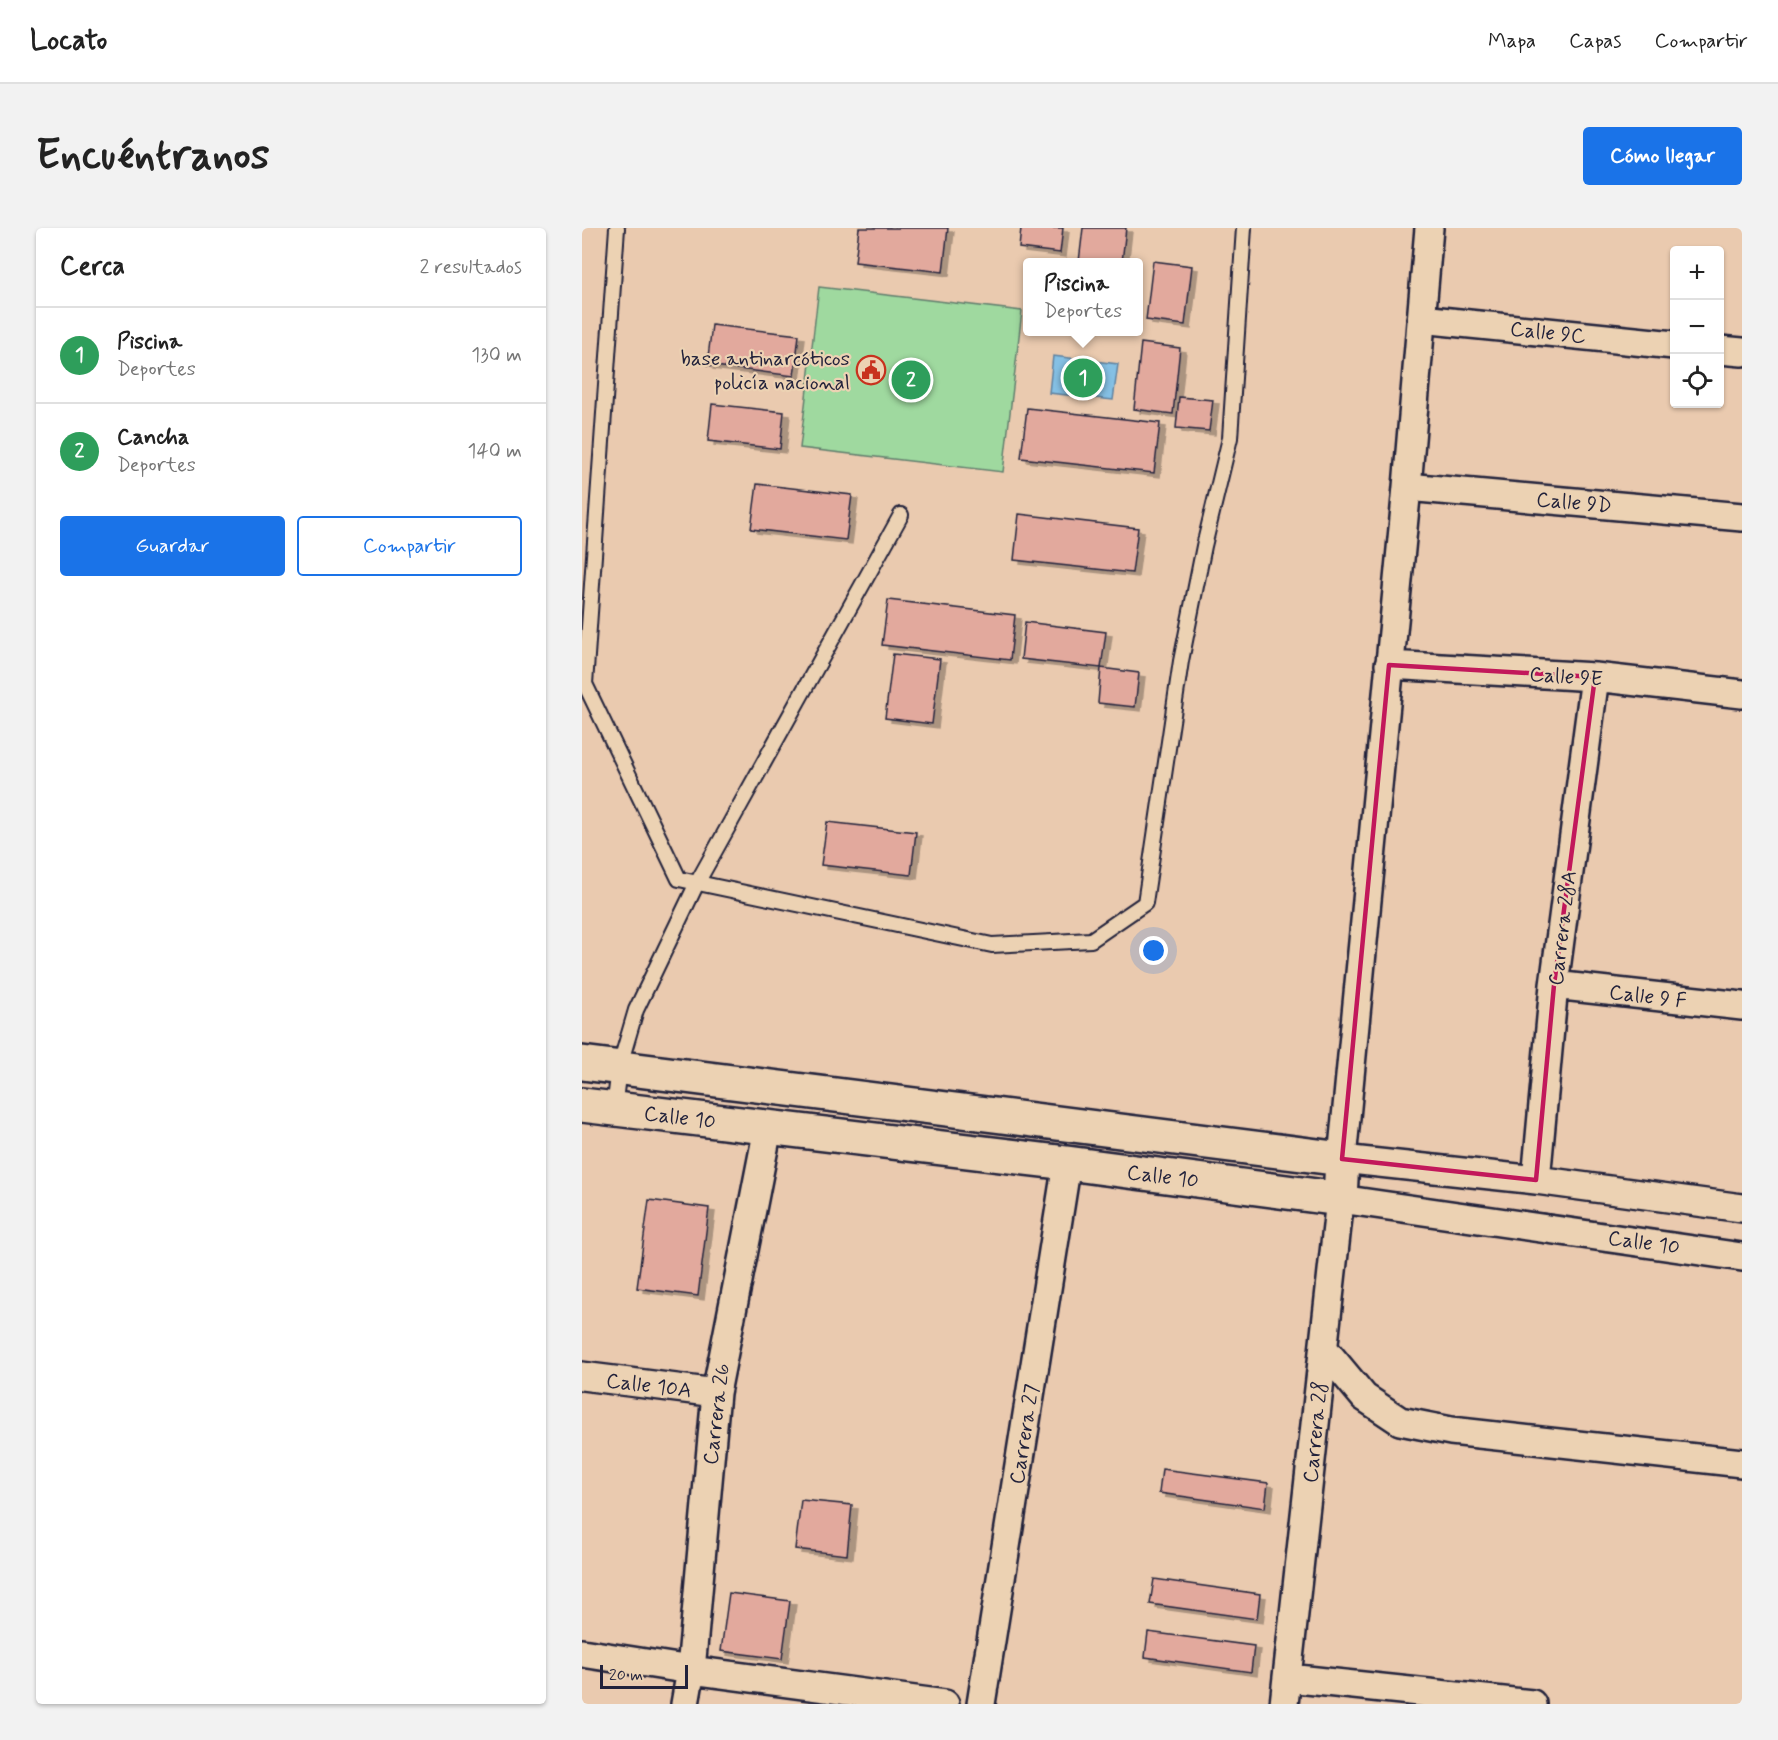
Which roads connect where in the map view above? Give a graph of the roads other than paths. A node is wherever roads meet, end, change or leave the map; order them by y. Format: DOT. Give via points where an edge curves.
graph roads {
  1 [pos="617,228"];
  2 [pos="1244,228"];
  3 [pos="1429,228"];
  4 [pos="1421,319"];
  5 [pos="1670,345"];
  6 [pos="1724,350"];
  7 [pos="1742,352"];
  8 [pos="1407,487"];
  9 [pos="901,515"];
  10 [pos="1742,517"];
  11 [pos="1389,665"];
  12 [pos="1595,677"];
  13 [pos="1742,694"];
  14 [pos="697,883"];
  15 [pos="1554,985"];
  16 [pos="1742,1006"];
  17 [pos="582,1063"];
  18 [pos="619,1068"];
  19 [pos="598,1107"];
  20 [pos="768,1128"];
  21 [pos="1342,1159"];
  22 [pos="1066,1163"];
  23 [pos="1536,1180"];
  24 [pos="1340,1199"];
  25 [pos="1742,1208"];
  26 [pos="1742,1257"];
  27 [pos="1324,1349"];
  28 [pos="582,1376"];
  29 [pos="716,1394"];
  30 [pos="1742,1463"];
  31 [pos="582,1653"];
  32 [pos="691,1670"];
  33 [pos="1286,1691"];
  34 [pos="685,1704"];
  35 [pos="945,1704"];
  36 [pos="981,1704"];
  37 [pos="1532,1704"];
  1 -- 14 [label="lane" via="585,684 679,879"];
  2 -- 14 [label="lane" via="1230,438 1181,661 1145,903 1091,940 992,945"];
  3 -- 4 [label="street"];
  4 -- 5 [label="street, Calle 9C"];
  4 -- 8 [label="street"];
  6 -- 7 [label="street"];
  8 -- 10 [label="street, Calle 9D"];
  8 -- 11 [label="street"];
  9 -- 14 [label="lane"];
  11 -- 12 [label="street, Calle 9E"];
  11 -- 21 [label="street"];
  12 -- 13 [label="street, Calle 9E"];
  12 -- 15 [label="street, Carrera 28A"];
  14 -- 18 [label="lane" via="636,1010"];
  15 -- 16 [label="street, Calle 9 F"];
  15 -- 23 [label="street, Carrera 28A"];
  17 -- 18 [label="street, Calle 10"];
  18 -- 19 [label="lane"];
  18 -- 21 [label="street, Calle 10"];
  19 -- 20 [label="street, Calle 10"];
  20 -- 22 [label="street, Calle 10"];
  20 -- 29 [label="street, Carrera 26"];
  21 -- 23 [label="street, Calle 10"];
  21 -- 24 [label="street, Carrera 28"];
  22 -- 24 [label="street, Calle 10"];
  22 -- 36 [label="street, Carrera 27"];
  23 -- 25 [label="street, Calle 10"];
  24 -- 26 [label="street, Calle 10"];
  24 -- 27 [label="street, Carrera 28"];
  27 -- 30 [label="street" via="1364,1397 1400,1421 1451,1431"];
  27 -- 33 [label="street, Carrera 28"];
  28 -- 29 [label="street, Calle 10A"];
  29 -- 32 [label="street, Carrera 26"];
  31 -- 32 [label="street"];
  32 -- 34 [label="street, Carrera 26"];
  32 -- 35 [label="street"];
  33 -- 37 [label="street"];
}
